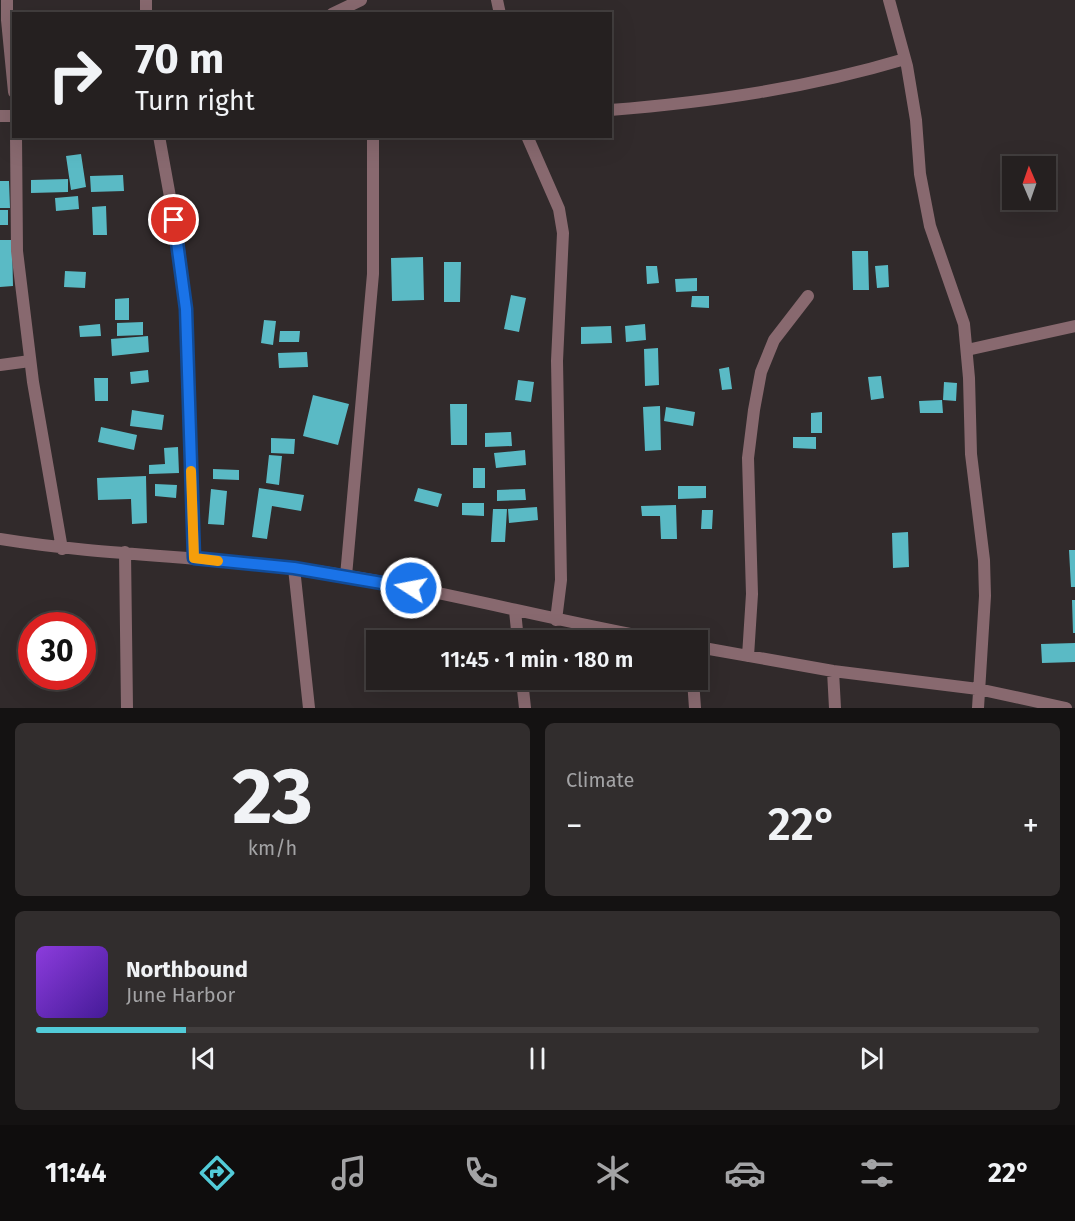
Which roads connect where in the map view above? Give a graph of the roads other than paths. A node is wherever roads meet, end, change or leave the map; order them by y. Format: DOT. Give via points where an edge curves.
graph roads {
  1 [pos="8,0"];
  2 [pos="361,0"];
  3 [pos="889,0"];
  4 [pos="336,12"];
  5 [pos="905,59"];
  6 [pos="12,61"];
  7 [pos="612,110"];
  8 [pos="16,138"];
  9 [pos="159,138"];
  10 [pos="373,138"];
  11 [pos="527,138"];
  12 [pos="808,296"];
  13 [pos="1075,326"];
  14 [pos="967,350"];
  15 [pos="30,361"];
  16 [pos="0,365"];
  17 [pos="0,539"];
  18 [pos="62,549"];
  19 [pos="125,552"];
  20 [pos="194,558"];
  21 [pos="294,568"];
  22 [pos="346,576"];
  23 [pos="514,610"];
  24 [pos="556,620"];
  25 [pos="517,630"];
  26 [pos="609,630"];
  27 [pos="708,649"];
  28 [pos="748,656"];
  29 [pos="833,672"];
  30 [pos="978,689"];
  31 [pos="523,690"];
  32 [pos="694,690"];
  33 [pos="127,708"];
  34 [pos="309,708"];
  35 [pos="525,708"];
  36 [pos="695,708"];
  37 [pos="835,708"];
  38 [pos="978,708"];
  39 [pos="1066,708"];
  1 -- 6 [label="street"];
  2 -- 4 [label="street"];
  3 -- 5 [label="street"];
  5 -- 7 [label="street" via="785,88 698,103"];
  5 -- 14 [label="street" via="930,226 964,324"];
  8 -- 15 [label="street" via="17,251"];
  9 -- 20 [label="street" via="186,309"];
  10 -- 22 [label="street" via="373,274"];
  11 -- 24 [label="street" via="559,209 563,233 557,361 561,580"];
  12 -- 28 [label="street" via="774,340 761,372 754,410 748,458 752,594"];
  13 -- 14 [label="street"];
  14 -- 30 [label="street" via="970,454 984,560"];
  15 -- 16 [label="street"];
  15 -- 18 [label="street"];
  17 -- 18 [label="street"];
  18 -- 19 [label="street"];
  19 -- 20 [label="street"];
  19 -- 33 [label="street"];
  20 -- 21 [label="street"];
  21 -- 22 [label="street"];
  21 -- 34 [label="street"];
  22 -- 23 [label="street"];
  23 -- 24 [label="street"];
  23 -- 25 [label="street"];
  24 -- 26 [label="street"];
  27 -- 28 [label="street"];
  28 -- 29 [label="street"];
  29 -- 30 [label="street"];
  29 -- 37 [label="street"];
  30 -- 38 [label="street"];
  30 -- 39 [label="street"];
  31 -- 35 [label="street"];
  32 -- 36 [label="street"];
}
